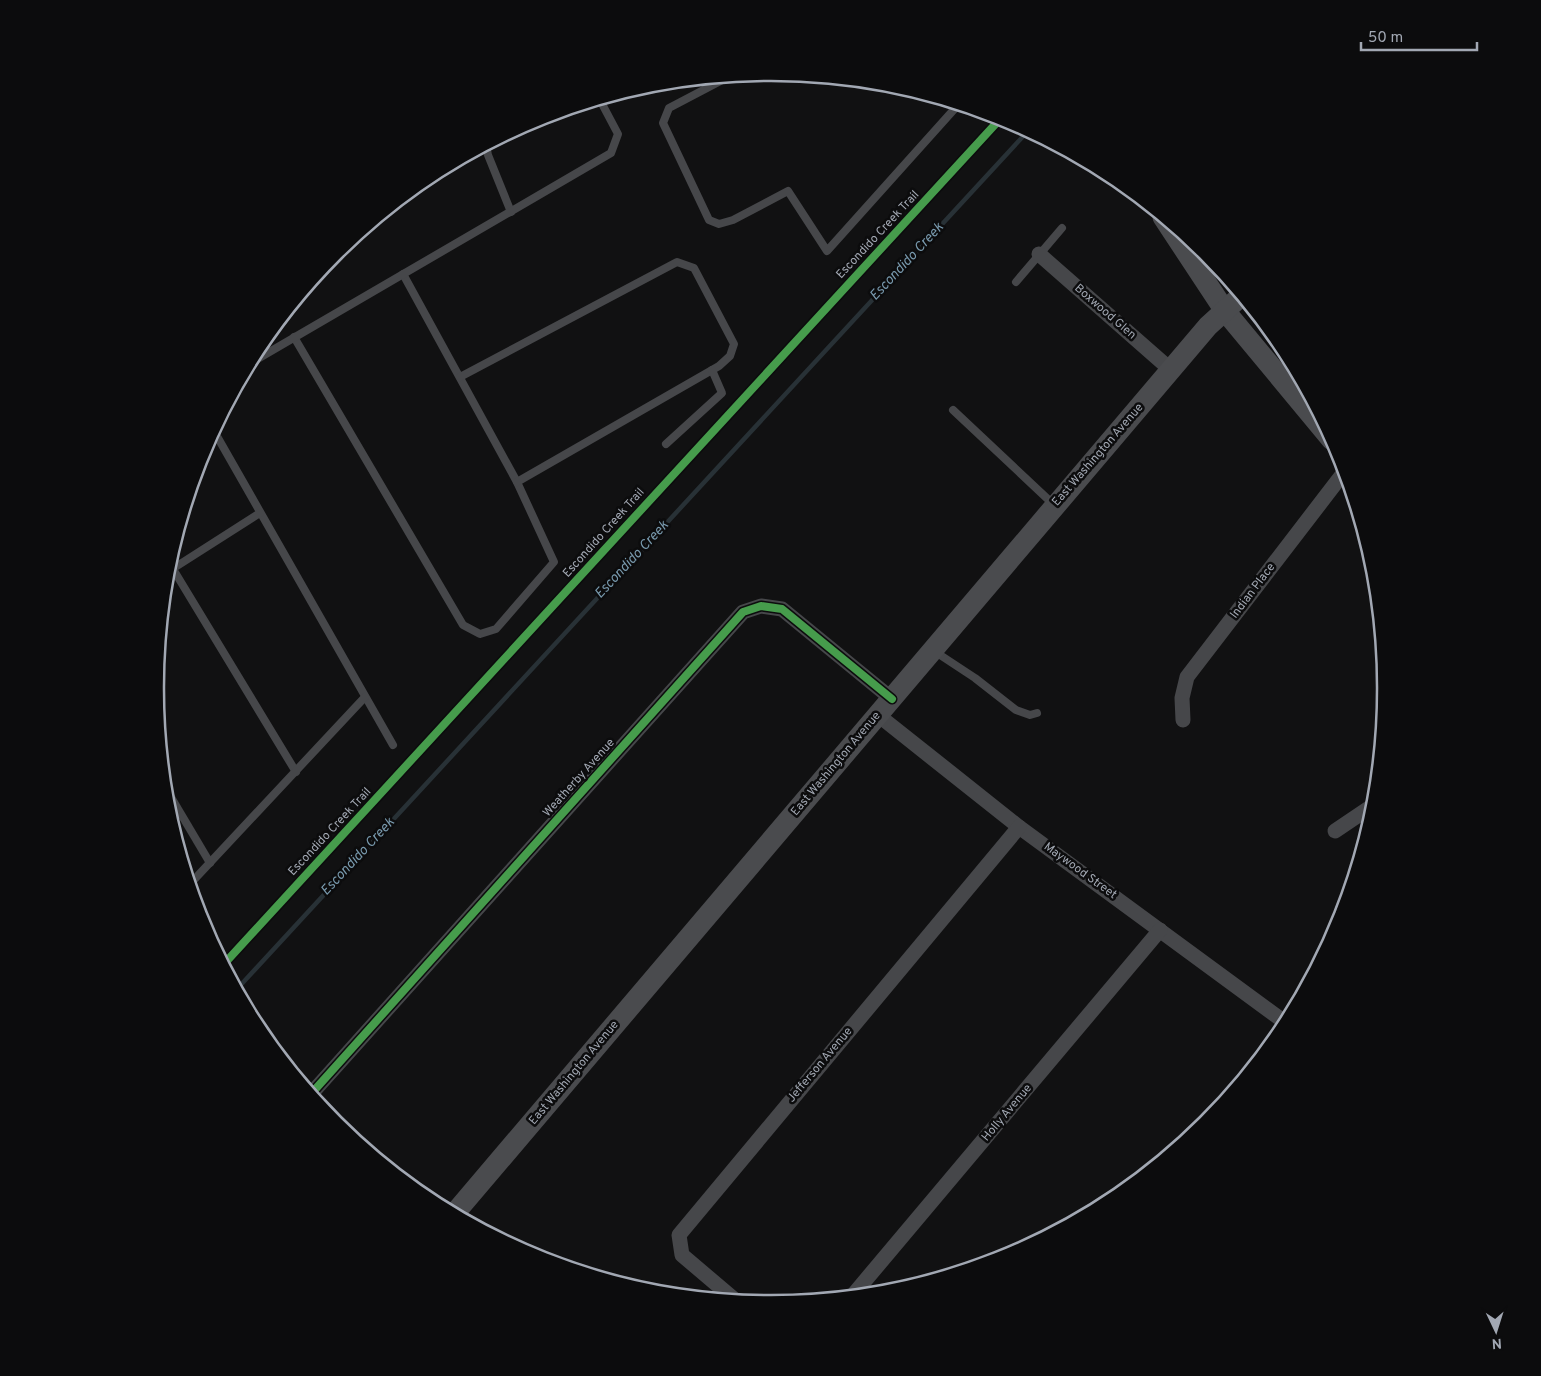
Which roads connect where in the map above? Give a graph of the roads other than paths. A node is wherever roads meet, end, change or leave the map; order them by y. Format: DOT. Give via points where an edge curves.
graph roads {
  1 [pos="714,84"];
  2 [pos="603,105"];
  3 [pos="954,110"];
  4 [pos="487,152"];
  5 [pos="512,212"];
  6 [pos="1062,228"];
  7 [pos="1174,235"];
  8 [pos="1038,254"];
  9 [pos="403,274"];
  10 [pos="1016,282"];
  11 [pos="1237,300"];
  12 [pos="1225,311"];
  13 [pos="294,337"];
  14 [pos="263,355"];
  15 [pos="712,370"];
  16 [pos="1171,370"];
  17 [pos="460,377"];
  18 [pos="952,410"];
  19 [pos="1314,419"];
  20 [pos="218,438"];
  21 [pos="666,444"];
  22 [pos="1339,478"];
  23 [pos="517,482"];
  24 [pos="1055,506"];
  25 [pos="260,513"];
  26 [pos="176,568"];
  27 [pos="174,579"];
  28 [pos="933,650"];
  29 [pos="365,698"];
  30 [pos="892,699"];
  31 [pos="1037,713"];
  32 [pos="878,716"];
  33 [pos="1183,720"];
  34 [pos="393,746"];
  35 [pos="296,772"];
  36 [pos="175,803"];
  37 [pos="1365,811"];
  38 [pos="1019,827"];
  39 [pos="1335,831"];
  40 [pos="210,863"];
  41 [pos="195,879"];
  42 [pos="1160,930"];
  43 [pos="1279,1018"];
  44 [pos="315,1089"];
  45 [pos="459,1208"];
  46 [pos="858,1288"];
  47 [pos="726,1293"];
  1 -- 3 [label="lane" via="669,108 663,123 709,220 719,224 733,220 788,191 827,252"];
  2 -- 5 [label="lane" via="618,134 612,153"];
  4 -- 5 [label="lane"];
  5 -- 9 [label="lane"];
  6 -- 8 [label="lane"];
  7 -- 12 [label="main road"];
  8 -- 10 [label="lane"];
  8 -- 16 [label="street, Boxwood Glen"];
  9 -- 13 [label="lane"];
  9 -- 17 [label="lane"];
  11 -- 12 [label="main road, East Washington Avenue"];
  12 -- 16 [label="main road, East Washington Avenue"];
  12 -- 19 [label="main road"];
  13 -- 14 [label="lane"];
  13 -- 23 [label="lane" via="463,625 480,634 496,629 554,562"];
  15 -- 17 [label="lane" via="730,356 734,344 694,268 677,262"];
  15 -- 21 [label="lane" via="722,394"];
  15 -- 23 [label="lane"];
  16 -- 24 [label="main road, East Washington Avenue"];
  17 -- 23 [label="lane"];
  18 -- 24 [label="lane"];
  20 -- 25 [label="lane"];
  22 -- 33 [label="street, Indian Place" via="1188,677 1182,698"];
  24 -- 28 [label="main road, East Washington Avenue"];
  25 -- 26 [label="lane"];
  25 -- 29 [label="lane"];
  27 -- 35 [label="lane"];
  28 -- 30 [label="main road, East Washington Avenue"];
  28 -- 31 [label="lane" via="1016,710 1030,715"];
  29 -- 34 [label="lane"];
  29 -- 35 [label="lane"];
  30 -- 32 [label="main road, East Washington Avenue"];
  30 -- 44 [label="street, Weatherby Avenue" via="782,609 760,606 743,612"];
  32 -- 38 [label="street, Maywood Street"];
  32 -- 45 [label="main road, East Washington Avenue"];
  35 -- 40 [label="lane"];
  36 -- 40 [label="lane"];
  37 -- 39 [label="street"];
  38 -- 42 [label="street, Maywood Street"];
  38 -- 47 [label="street, Jefferson Avenue" via="679,1234 682,1255"];
  40 -- 41 [label="lane"];
  42 -- 43 [label="street, Maywood Street"];
  42 -- 46 [label="street, Holly Avenue"];
}
